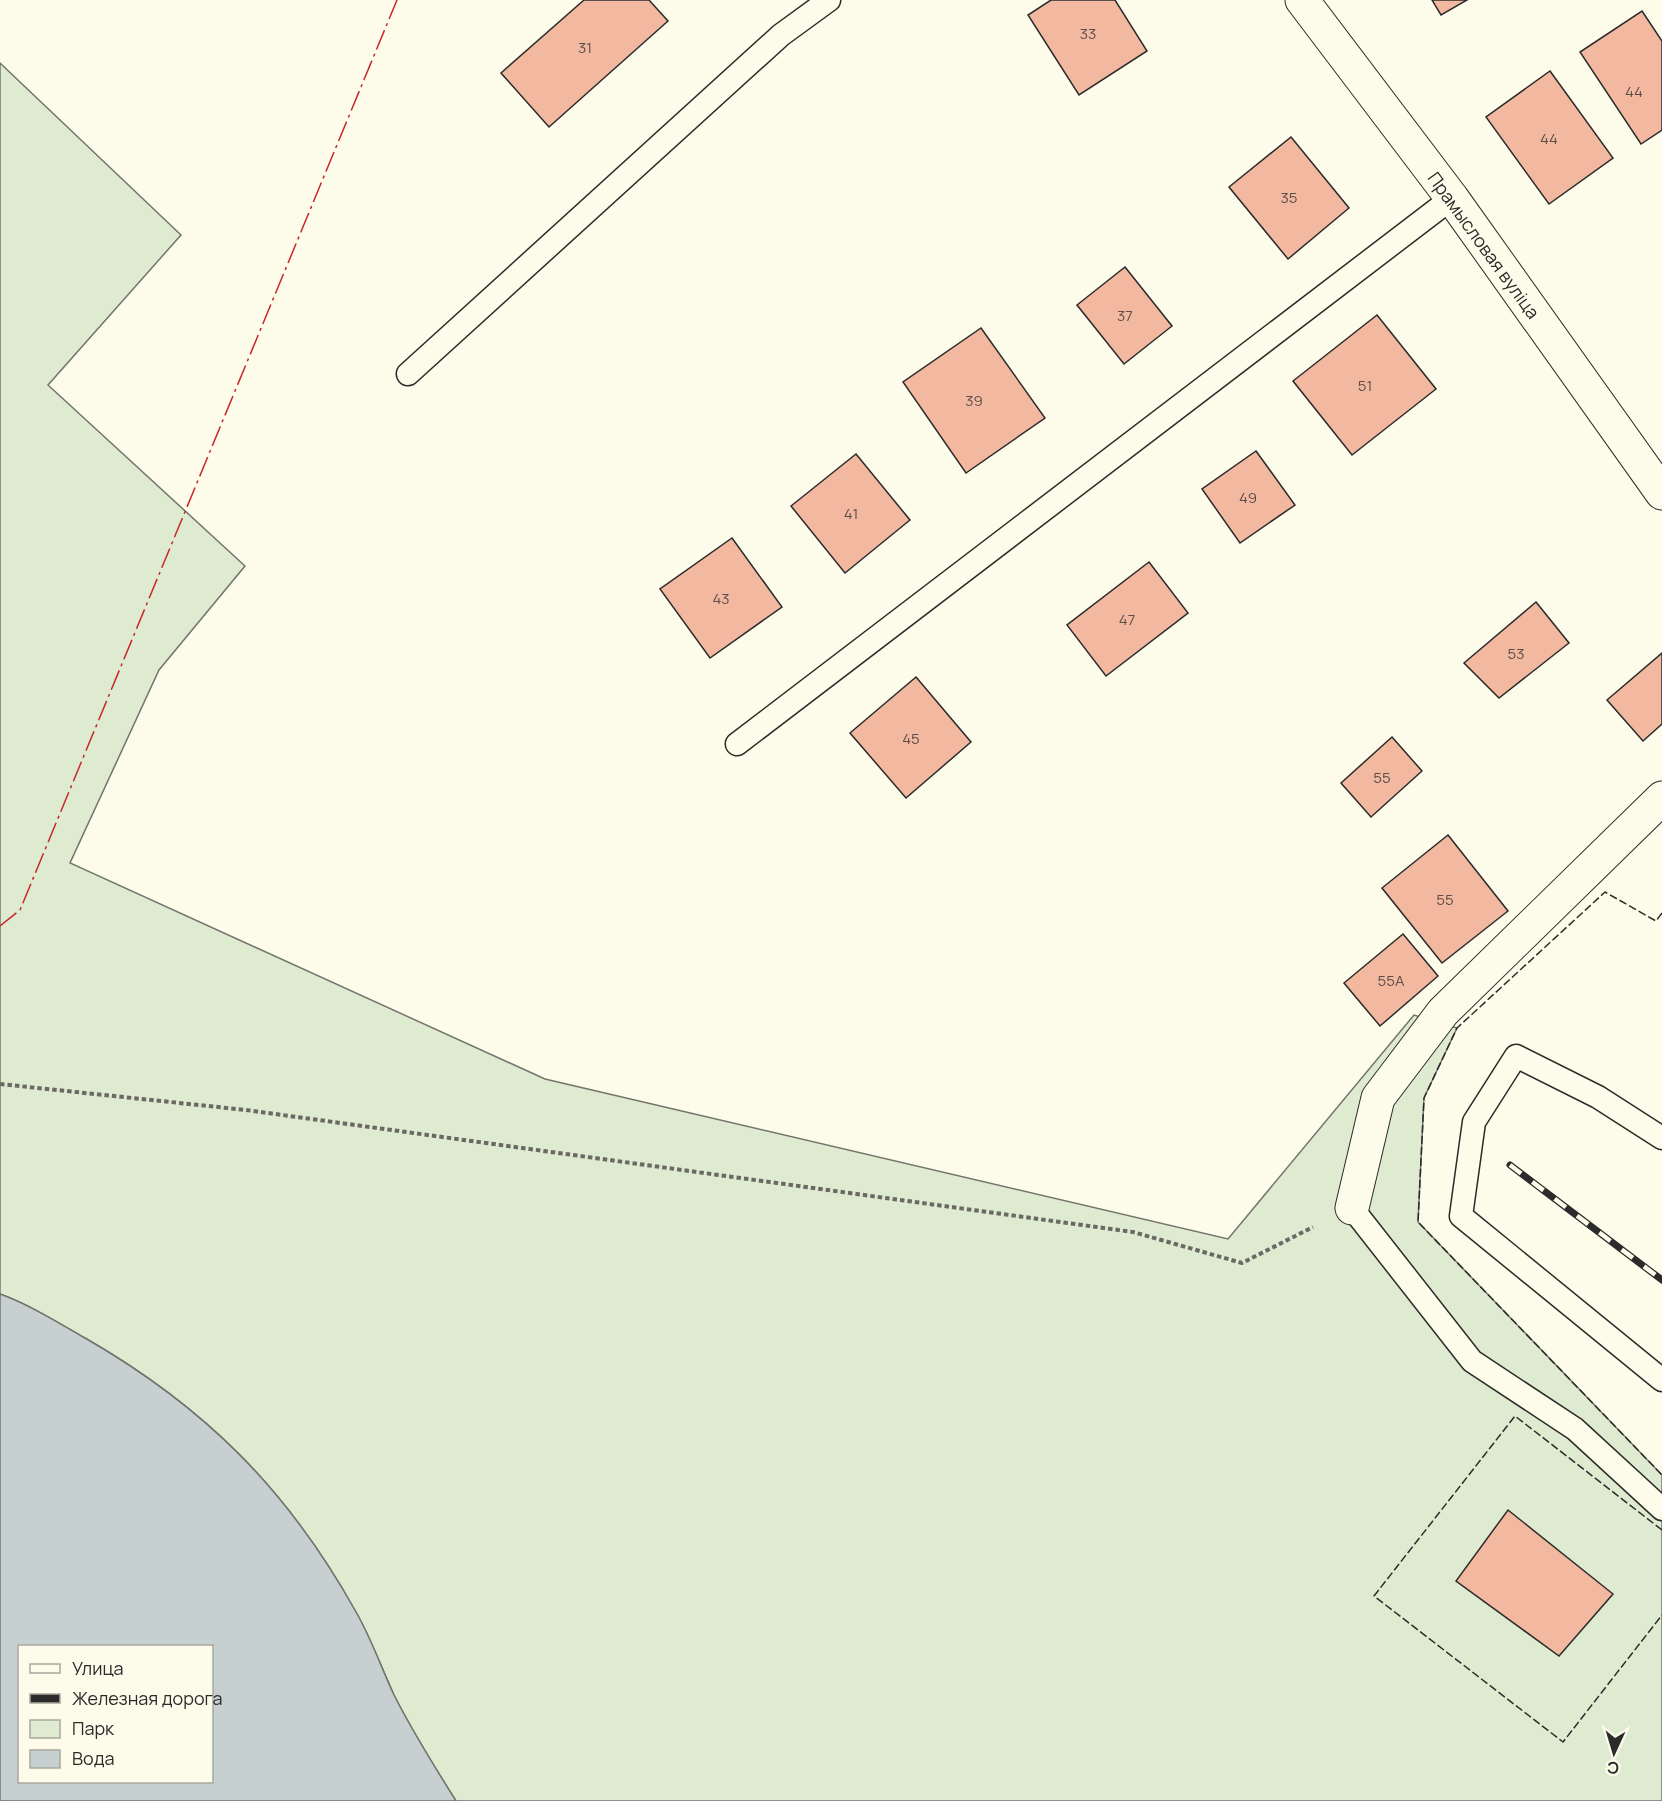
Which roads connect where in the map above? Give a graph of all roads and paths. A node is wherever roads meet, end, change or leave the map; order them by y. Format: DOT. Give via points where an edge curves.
graph roads {
  1 [pos="830,0"];
  2 [pos="1302,0"];
  3 [pos="1452,198"];
  4 [pos="408,374"];
  5 [pos="1662,493"];
  6 [pos="737,744"];
  7 [pos="1662,798"];
  8 [pos="0,1084"];
  9 [pos="1662,1138"];
  10 [pos="1352,1208"];
  11 [pos="1662,1380"];
  12 [pos="1662,1509"];
  1 -- 4 [label="lane" via="772,43"];
  2 -- 3 [label="street, Прамысловая вуліца"];
  3 -- 5 [label="street, Прамысловая вуліца"];
  3 -- 6 [label="lane"];
  7 -- 10 [label="street" via="1443,1012 1378,1098"];
  8 -- 10 [label="path" via="258,1112 1133,1233 1242,1263"];
  9 -- 11 [label="lane" via="1598,1097 1516,1056 1474,1122 1461,1216"];
  10 -- 12 [label="lane" via="1472,1361 1575,1429"];
}
